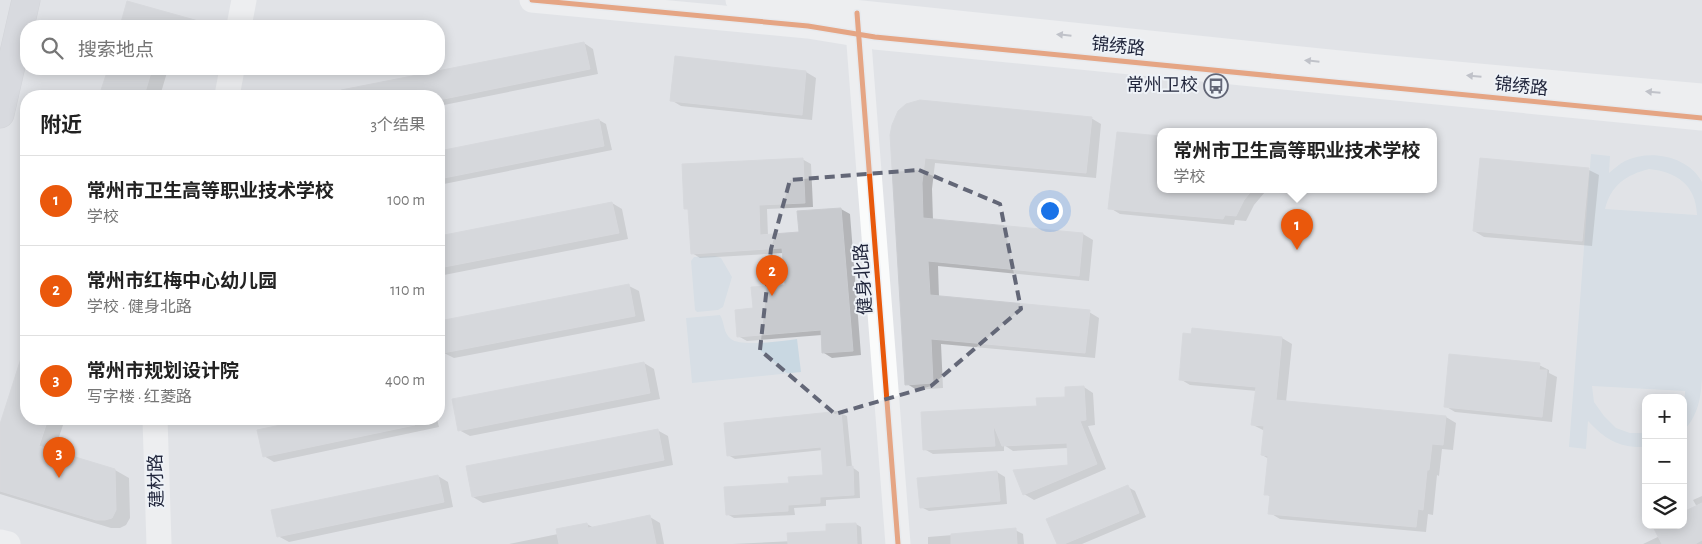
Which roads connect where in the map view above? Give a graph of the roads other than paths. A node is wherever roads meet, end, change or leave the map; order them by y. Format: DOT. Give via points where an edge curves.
graph roads {
  1 [pos="26,0"];
  2 [pos="244,0"];
  3 [pos="532,0"];
  4 [pos="738,0"];
  5 [pos="561,2"];
  6 [pos="21,20"];
  7 [pos="240,20"];
  8 [pos="858,24"];
  9 [pos="20,26"];
  10 [pos="231,75"];
  11 [pos="228,90"];
  12 [pos="1702,96"];
  13 [pos="0,114"];
  14 [pos="1702,118"];
  15 [pos="155,425"];
  16 [pos="0,542"];
  17 [pos="8,544"];
  18 [pos="159,544"];
  19 [pos="898,544"];
  1 -- 6 [label="main road"];
  2 -- 7 [label="street"];
  3 -- 5 [label="street, 锦绣路"];
  4 -- 8 [label="street, 锦绣路" via="811,7"];
  5 -- 8 [label="street, 锦绣路" via="808,26"];
  12 -- 8 [label="street, 锦绣路, one-way"];
  8 -- 14 [label="street, 锦绣路"];
  8 -- 19 [label="street, 健身北路"];
  9 -- 13 [label="main road"];
  10 -- 11 [label="street"];
  15 -- 18 [label="street, 建材路"];
  16 -- 17 [label="street"];
}
